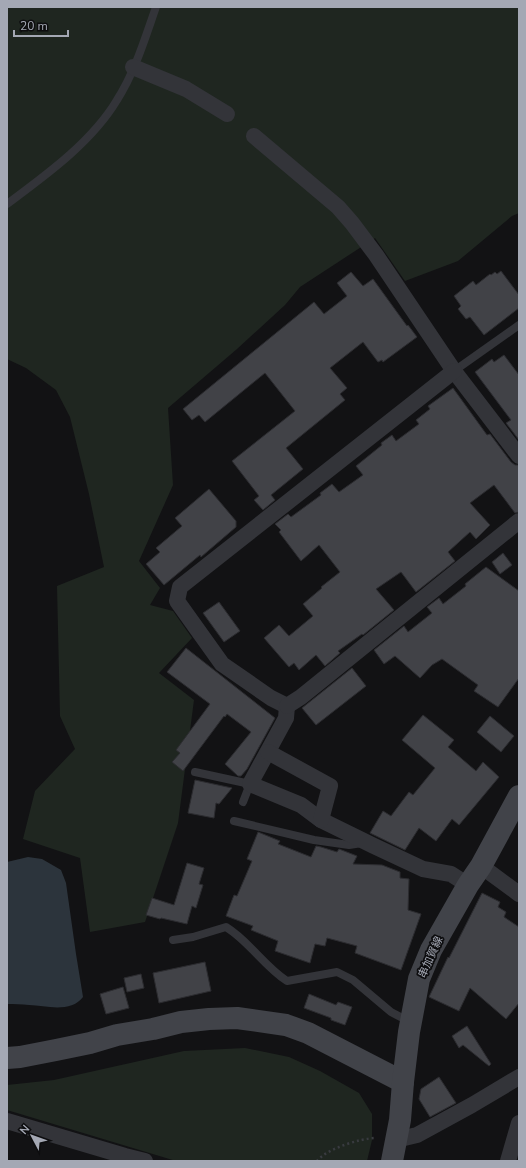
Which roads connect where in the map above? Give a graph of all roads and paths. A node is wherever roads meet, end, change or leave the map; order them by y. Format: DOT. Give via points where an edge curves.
graph roads {
  1 [pos="156,7"];
  2 [pos="133,67"];
  3 [pos="227,114"];
  4 [pos="254,136"];
  5 [pos="7,204"];
  6 [pos="519,325"];
  7 [pos="454,371"];
  8 [pos="519,456"];
  9 [pos="519,521"];
  10 [pos="287,706"];
  11 [pos="268,752"];
  12 [pos="195,772"];
  13 [pos="250,784"];
  14 [pos="519,796"];
  15 [pos="243,802"];
  16 [pos="321,820"];
  17 [pos="234,821"];
  18 [pos="367,842"];
  19 [pos="481,866"];
  20 [pos="468,885"];
  21 [pos="519,894"];
  22 [pos="173,940"];
  23 [pos="411,1022"];
  24 [pos="7,1058"];
  25 [pos="519,1077"];
  26 [pos="403,1082"];
  27 [pos="7,1121"];
  28 [pos="519,1125"];
  29 [pos="394,1151"];
  30 [pos="145,1161"];
  31 [pos="317,1161"];
  32 [pos="508,1161"];
  1 -- 2 [label="lane"];
  2 -- 3 [label="street" via="186,89"];
  2 -- 5 [label="lane" via="118,100 76,149"];
  4 -- 7 [label="street" via="343,212 376,255"];
  6 -- 7 [label="lane"];
  7 -- 8 [label="street"];
  7 -- 10 [label="street" via="180,587 177,601 222,664"];
  9 -- 10 [label="street" via="308,692"];
  10 -- 11 [label="street" via="286,718"];
  11 -- 13 [label="street"];
  11 -- 16 [label="street" via="330,786"];
  12 -- 13 [label="lane"];
  13 -- 15 [label="lane"];
  13 -- 16 [label="street" via="302,805"];
  14 -- 19 [label="street, 串加賀線"];
  16 -- 18 [label="street"];
  17 -- 18 [label="lane" via="314,840 348,845"];
  18 -- 20 [label="street" via="423,869 451,874"];
  19 -- 20 [label="street, 串加賀線"];
  19 -- 21 [label="street"];
  20 -- 23 [label="street, 串加賀線" via="431,950 420,979"];
  22 -- 23 [label="lane" via="226,927 236,933 276,973 288,980 337,972 352,980 391,1012"];
  23 -- 26 [label="street, 串加賀線"];
  24 -- 26 [label="street" via="90,1043 181,1022 236,1018 286,1025 308,1033"];
  25 -- 29 [label="street" via="417,1135"];
  26 -- 29 [label="street, 串加賀線"];
  27 -- 30 [label="street"];
  28 -- 32 [label="street"];
  29 -- 31 [label="path" via="383,1138 367,1138 344,1144"];
}
